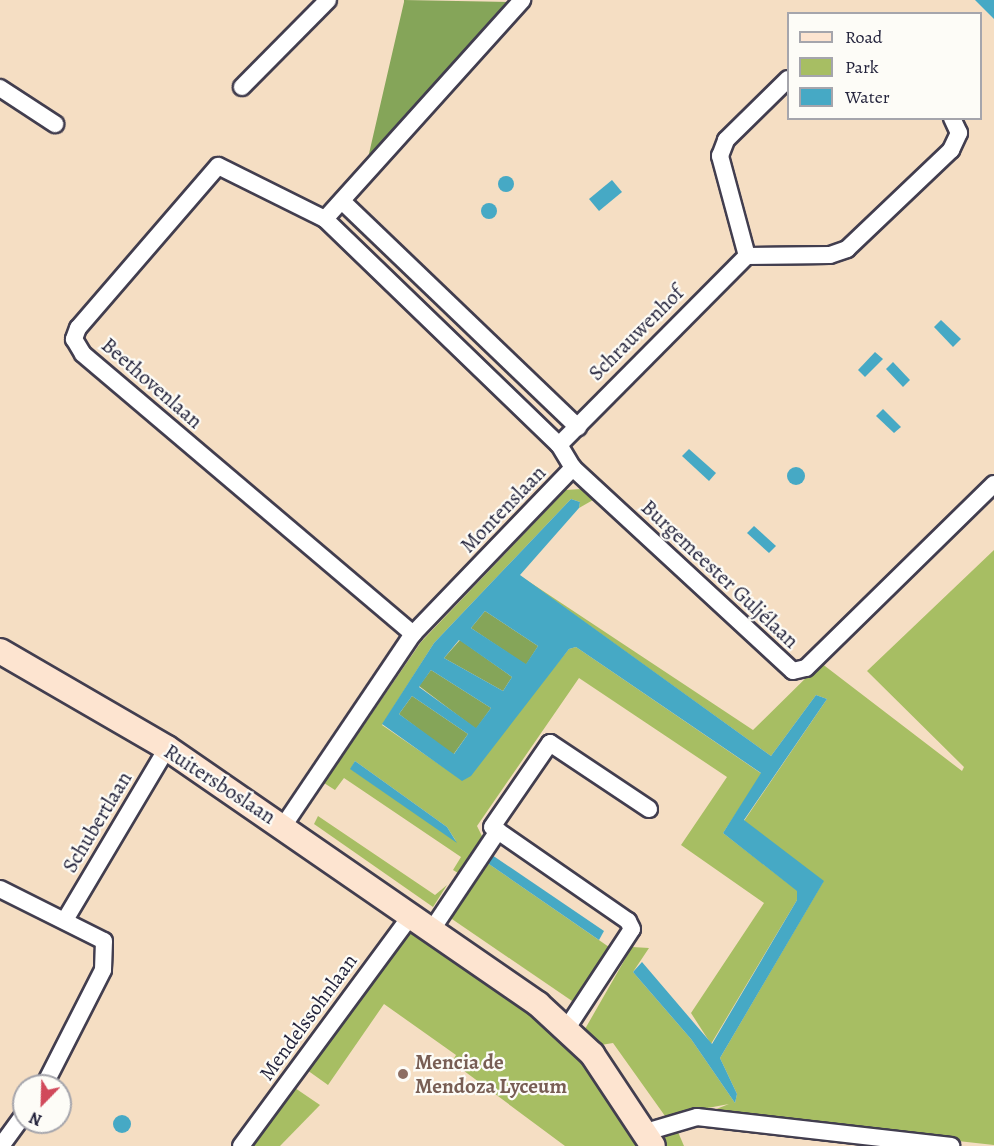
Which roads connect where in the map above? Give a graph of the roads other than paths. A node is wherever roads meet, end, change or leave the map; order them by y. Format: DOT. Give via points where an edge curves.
graph roads {
  1 [pos="328,0"];
  2 [pos="522,0"];
  3 [pos="787,81"];
  4 [pos="242,87"];
  5 [pos="0,88"];
  6 [pos="953,120"];
  7 [pos="55,123"];
  8 [pos="342,201"];
  9 [pos="325,219"];
  10 [pos="747,255"];
  11 [pos="578,427"];
  12 [pos="559,445"];
  13 [pos="573,468"];
  14 [pos="994,484"];
  15 [pos="413,634"];
  16 [pos="0,651"];
  17 [pos="167,748"];
  18 [pos="650,809"];
  19 [pos="284,825"];
  20 [pos="498,831"];
  21 [pos="0,889"];
  22 [pos="412,914"];
  23 [pos="65,920"];
  24 [pos="433,928"];
  25 [pos="567,1028"];
  26 [pos="50,1074"];
  27 [pos="12,1131"];
  28 [pos="650,1139"];
  29 [pos="1,1146"];
  30 [pos="241,1146"];
  31 [pos="951,1146"];
  1 -- 4 [label="street"];
  2 -- 8 [label="street"];
  3 -- 10 [label="street" via="726,140 720,156"];
  5 -- 7 [label="street"];
  6 -- 10 [label="street" via="958,133 951,150 847,249 830,255"];
  8 -- 9 [label="street"];
  8 -- 11 [label="street"];
  9 -- 12 [label="street, Montenslaan"];
  9 -- 15 [label="street, Beethovenlaan" via="218,166 78,328 74,339 83,354"];
  10 -- 11 [label="street, Schrauwenhof"];
  11 -- 12 [label="street, Schrauwenhof"];
  12 -- 13 [label="street, Montenslaan"];
  13 -- 14 [label="street, Burgemeester Guljélaan" via="793,671 806,668"];
  13 -- 15 [label="street, Montenslaan"];
  15 -- 19 [label="street, Montenslaan"];
  16 -- 17 [label="street, Ruitersboslaan"];
  17 -- 19 [label="street, Ruitersboslaan"];
  17 -- 23 [label="street, Schubertlaan"];
  18 -- 20 [label="street" via="550,743 492,827"];
  19 -- 22 [label="street, Ruitersboslaan"];
  20 -- 24 [label="street"];
  20 -- 25 [label="street" via="628,921 632,929"];
  21 -- 23 [label="street"];
  22 -- 24 [label="street, Ruitersboslaan"];
  22 -- 30 [label="street, Mendelssohnlaan"];
  23 -- 26 [label="street" via="104,941 107,957"];
  24 -- 25 [label="street, Ruitersboslaan"];
  25 -- 28 [label="street, Ruitersboslaan" via="607,1073"];
  27 -- 29 [label="street"];
  28 -- 31 [label="street, Ruitersboslaan" via="698,1117"];
}
